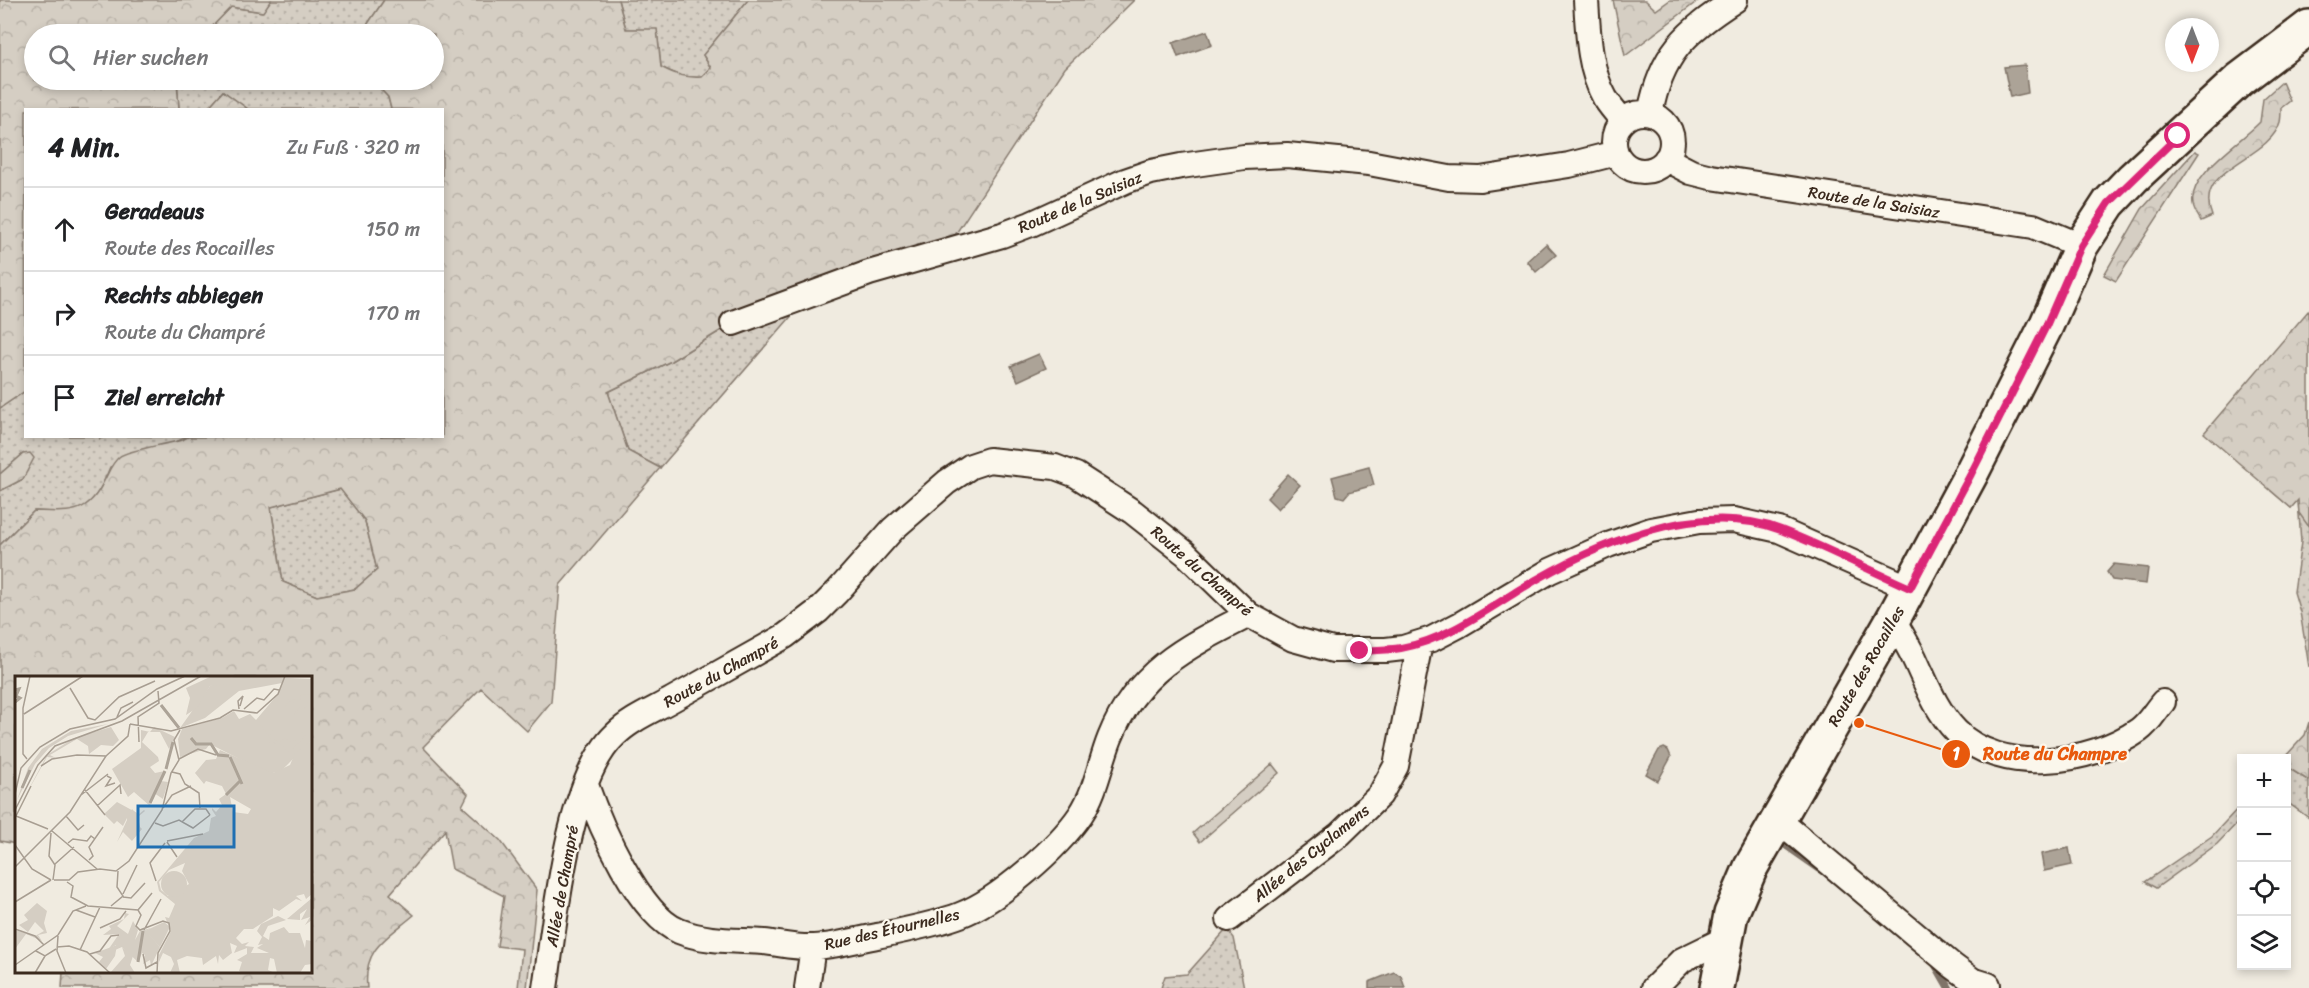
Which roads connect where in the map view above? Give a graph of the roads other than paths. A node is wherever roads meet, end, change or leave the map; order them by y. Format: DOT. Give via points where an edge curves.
graph roads {
  1 [pos="1586,0"];
  2 [pos="1735,0"];
  3 [pos="2309,27"];
  4 [pos="1650,114"];
  5 [pos="1623,121"];
  6 [pos="1616,153"];
  7 [pos="1666,159"];
  8 [pos="2081,246"];
  9 [pos="733,323"];
  10 [pos="1910,588"];
  11 [pos="1249,615"];
  12 [pos="1893,619"];
  13 [pos="1420,643"];
  14 [pos="2163,702"];
  15 [pos="586,785"];
  16 [pos="1777,819"];
  17 [pos="1229,919"];
  18 [pos="1725,939"];
  19 [pos="813,947"];
  20 [pos="1988,985"];
  21 [pos="545,988"];
  22 [pos="807,988"];
  23 [pos="1654,988"];
  24 [pos="1717,988"];
  1 -- 5 [label="street" via="1598,81 1604,97"];
  2 -- 4 [label="street" via="1710,15 1675,48 1661,72"];
  3 -- 8 [label="street, Route des Rocailles" via="2239,80 2133,178 2109,203"];
  4 -- 5 [label="street" via="1635,114"];
  4 -- 7 [label="street" via="1660,118 1670,132 1672,143"];
  5 -- 6 [label="street" via="1615,134"];
  6 -- 7 [label="street" via="1639,171 1651,169"];
  6 -- 9 [label="street, Route de la Saisiaz" via="1471,179 1327,157 1287,155 1181,166 1125,181 1031,224 869,273"];
  7 -- 8 [label="street, Route de la Saisiaz" via="1712,177 2032,226"];
  8 -- 10 [label="street, Route des Rocailles" via="2046,326"];
  10 -- 12 [label="street, Route des Rocailles"];
  10 -- 13 [label="street, Route du Champré" via="1779,530 1734,520 1699,521 1651,530 1608,545 1550,571 1460,625"];
  11 -- 13 [label="street, Route du Champré" via="1293,639 1333,650 1386,650"];
  11 -- 15 [label="street, Route du Champré" via="1185,553 1085,479 1055,468 982,461 959,473 893,529 837,592 802,624 622,728 602,751"];
  11 -- 19 [label="street, Rue des Étournelles" via="1191,645 1142,684 1118,720 1081,814 1063,837 1013,881 975,908 946,920"];
  12 -- 14 [label="street" via="1947,721 1966,740 1992,754 2028,761 2060,759 2090,751 2141,729"];
  12 -- 16 [label="street, Route des Rocailles"];
  13 -- 17 [label="street, Allée des Cyclamens" via="1396,766 1380,795 1339,835"];
  15 -- 19 [label="street, Rue des Étournelles" via="630,878 647,904 672,927 706,938"];
  15 -- 21 [label="street, Allée de Champré" via="573,819"];
  16 -- 18 [label="street, Route des Rocailles" via="1738,893"];
  16 -- 20 [label="street" via="1953,966 1972,980"];
  18 -- 23 [label="street" via="1682,960"];
  18 -- 24 [label="street, Route des Rocailles"];
  19 -- 22 [label="street"];
}
